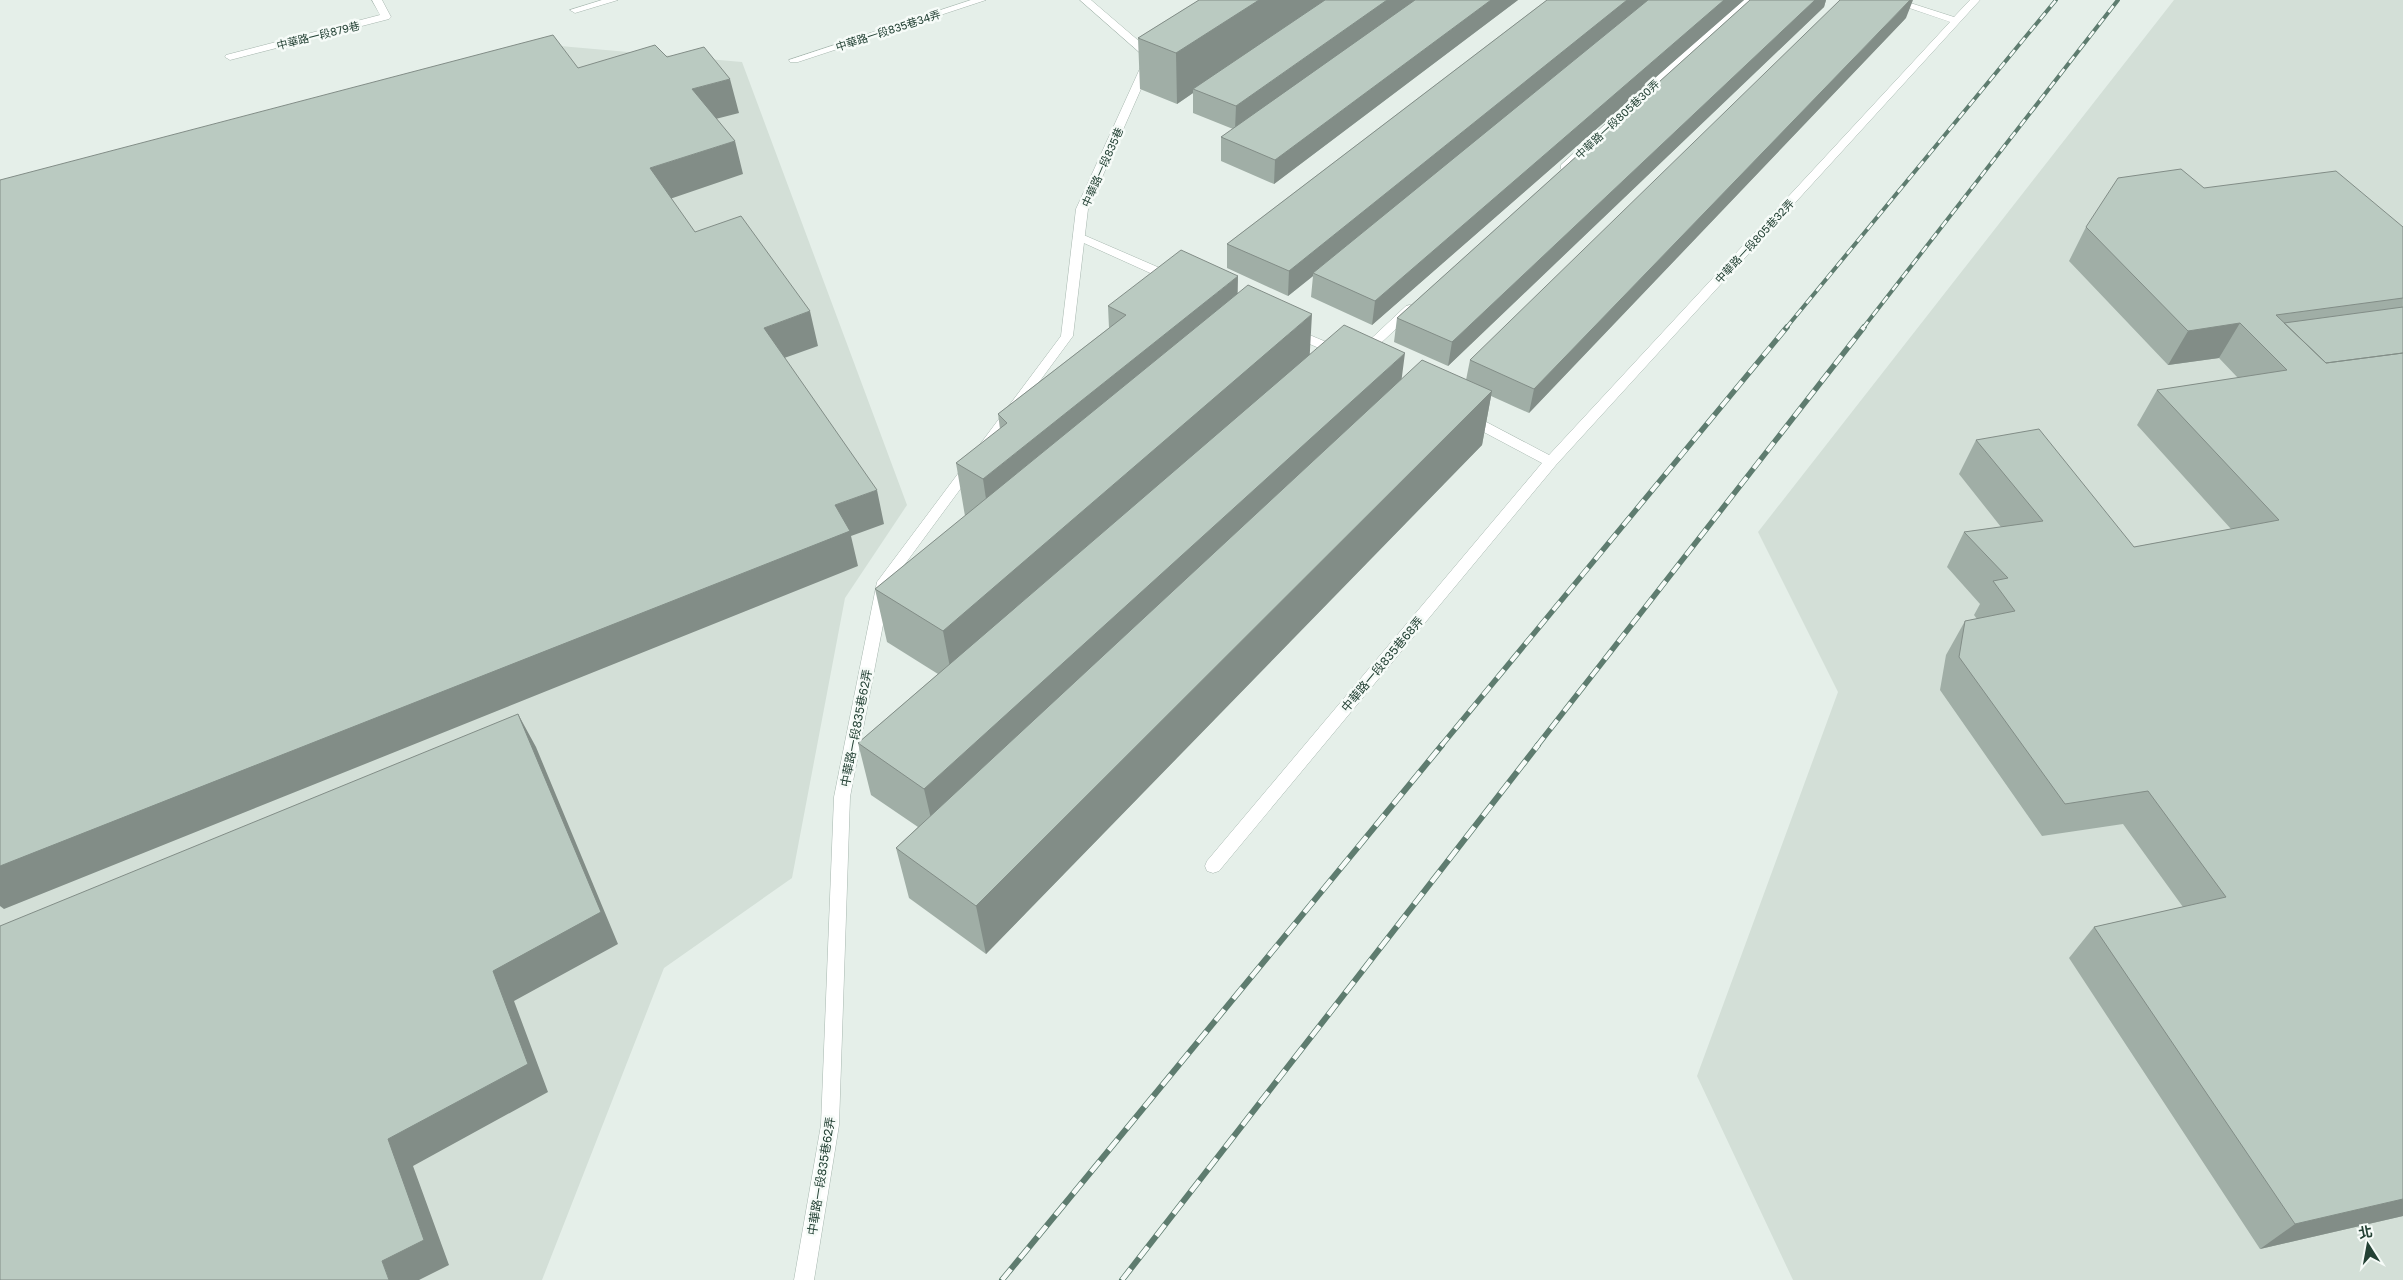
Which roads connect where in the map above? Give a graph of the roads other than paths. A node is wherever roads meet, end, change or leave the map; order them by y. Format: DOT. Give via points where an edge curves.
graph roads {
  1 [pos="377,0"];
  2 [pos="613,0"];
  3 [pos="981,0"];
  4 [pos="1085,0"];
  5 [pos="1746,0"];
  6 [pos="1891,0"];
  7 [pos="1975,0"];
  8 [pos="575,10"];
  9 [pos="1957,20"];
  10 [pos="230,57"];
  11 [pos="794,60"];
  12 [pos="1558,173"];
  13 [pos="1079,237"];
  14 [pos="1186,284"];
  15 [pos="1421,300"];
  16 [pos="1284,328"];
  17 [pos="1457,412"];
  18 [pos="1551,462"];
  19 [pos="1213,866"];
  20 [pos="804,1280"];
  1 -- 10 [label="street, 中華路一段879巷" via="386,17"];
  2 -- 8 [label="street"];
  3 -- 11 [label="street, 中華路一段835巷34弄"];
  4 -- 13 [label="street, 中華路一段835巷" via="1153,52 1082,209"];
  5 -- 12 [label="street, 中華路一段805巷30弄"];
  6 -- 9 [label="street"];
  7 -- 9 [label="street, 中華路一段805巷32弄"];
  9 -- 18 [label="street, 中華路一段805巷32弄"];
  13 -- 14 [label="street"];
  13 -- 20 [label="street, 中華路一段835巷62弄" via="1067,336 884,582 842,798 830,1125"];
  15 -- 16 [label="street" via="1360,362"];
  17 -- 18 [label="street"];
  18 -- 19 [label="street, 中華路一段835巷68弄"];
}
